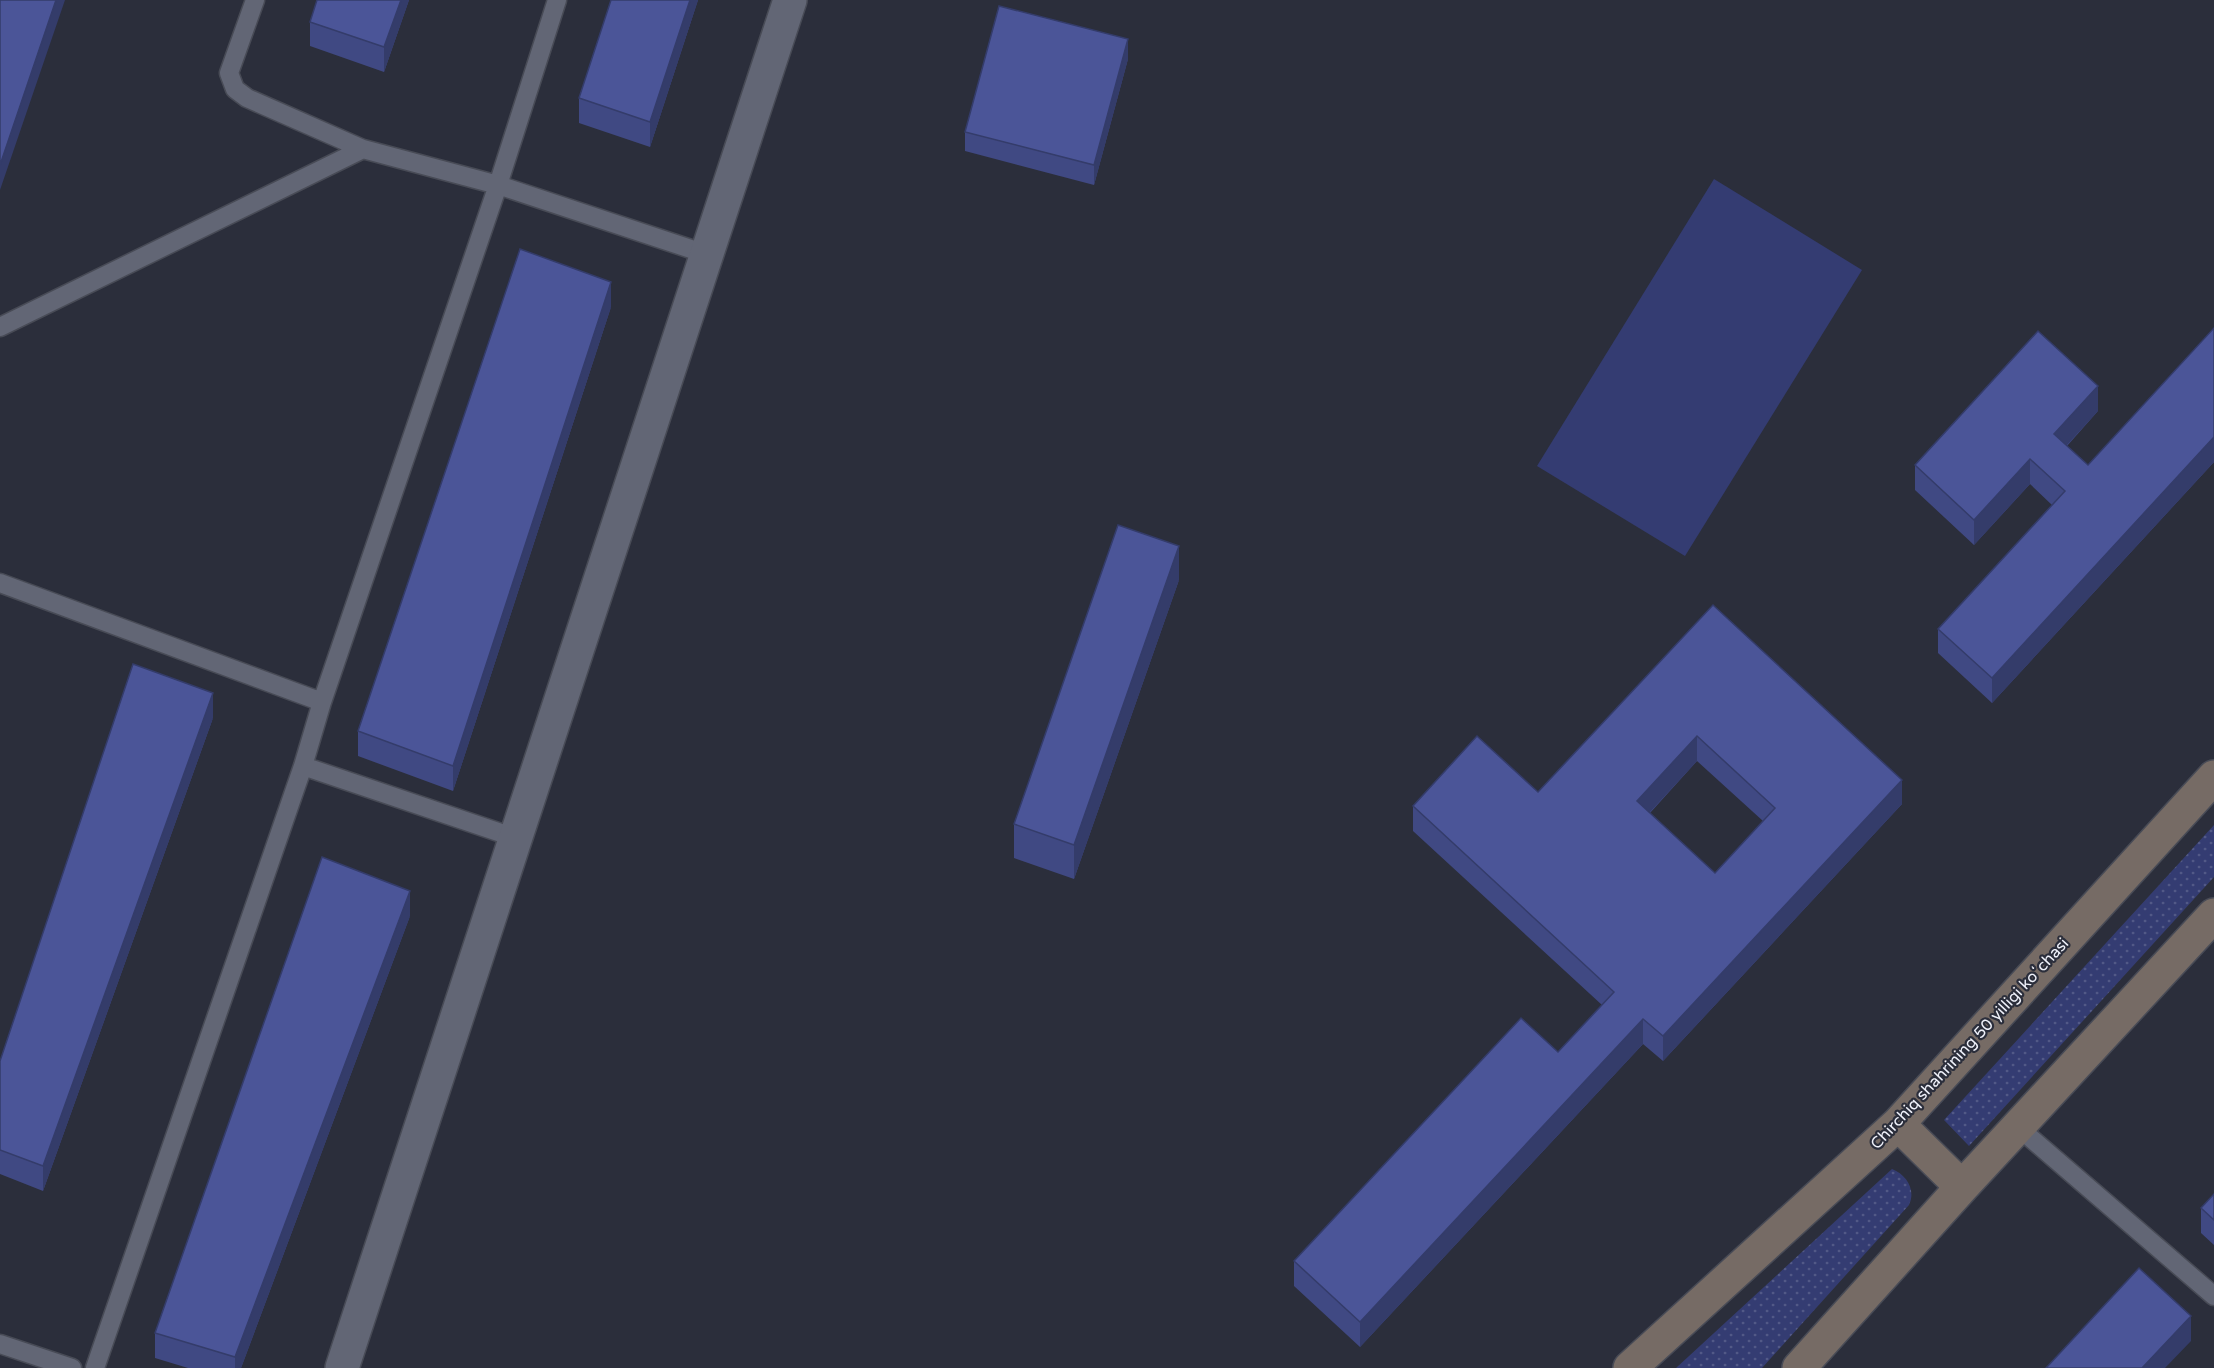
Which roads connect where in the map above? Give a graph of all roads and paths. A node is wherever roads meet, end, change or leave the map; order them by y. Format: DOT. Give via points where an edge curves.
graph roads {
  1 [pos="255,0"];
  2 [pos="557,0"];
  3 [pos="790,0"];
  4 [pos="363,148"];
  5 [pos="498,185"];
  6 [pos="706,254"];
  7 [pos="0,327"];
  8 [pos="0,583"];
  9 [pos="322,702"];
  10 [pos="303,766"];
  11 [pos="2214,777"];
  12 [pos="516,838"];
  13 [pos="2214,915"];
  14 [pos="1898,1124"];
  15 [pos="2018,1127"];
  16 [pos="1962,1187"];
  17 [pos="2214,1296"];
  18 [pos="0,1344"];
  19 [pos="72,1368"];
  20 [pos="95,1368"];
  21 [pos="342,1368"];
  22 [pos="1630,1368"];
  23 [pos="1799,1368"];
  1 -- 4 [label="lane" via="229,73 235,89 247,98"];
  2 -- 5 [label="lane"];
  3 -- 6 [label="street"];
  4 -- 5 [label="lane"];
  4 -- 7 [label="lane"];
  5 -- 6 [label="lane"];
  5 -- 9 [label="lane"];
  6 -- 12 [label="street"];
  8 -- 9 [label="lane"];
  9 -- 10 [label="lane"];
  10 -- 12 [label="lane"];
  10 -- 20 [label="lane"];
  11 -- 14 [label="main road, Chirchiq shahrining 50 yilligi koʻchasi"];
  12 -- 21 [label="street"];
  13 -- 15 [label="main road"];
  14 -- 16 [label="main road"];
  14 -- 22 [label="main road, Chirchiq shahrining 50 yilligi koʻchasi"];
  15 -- 16 [label="main road"];
  15 -- 17 [label="lane"];
  16 -- 23 [label="main road"];
  18 -- 19 [label="lane"];
}
